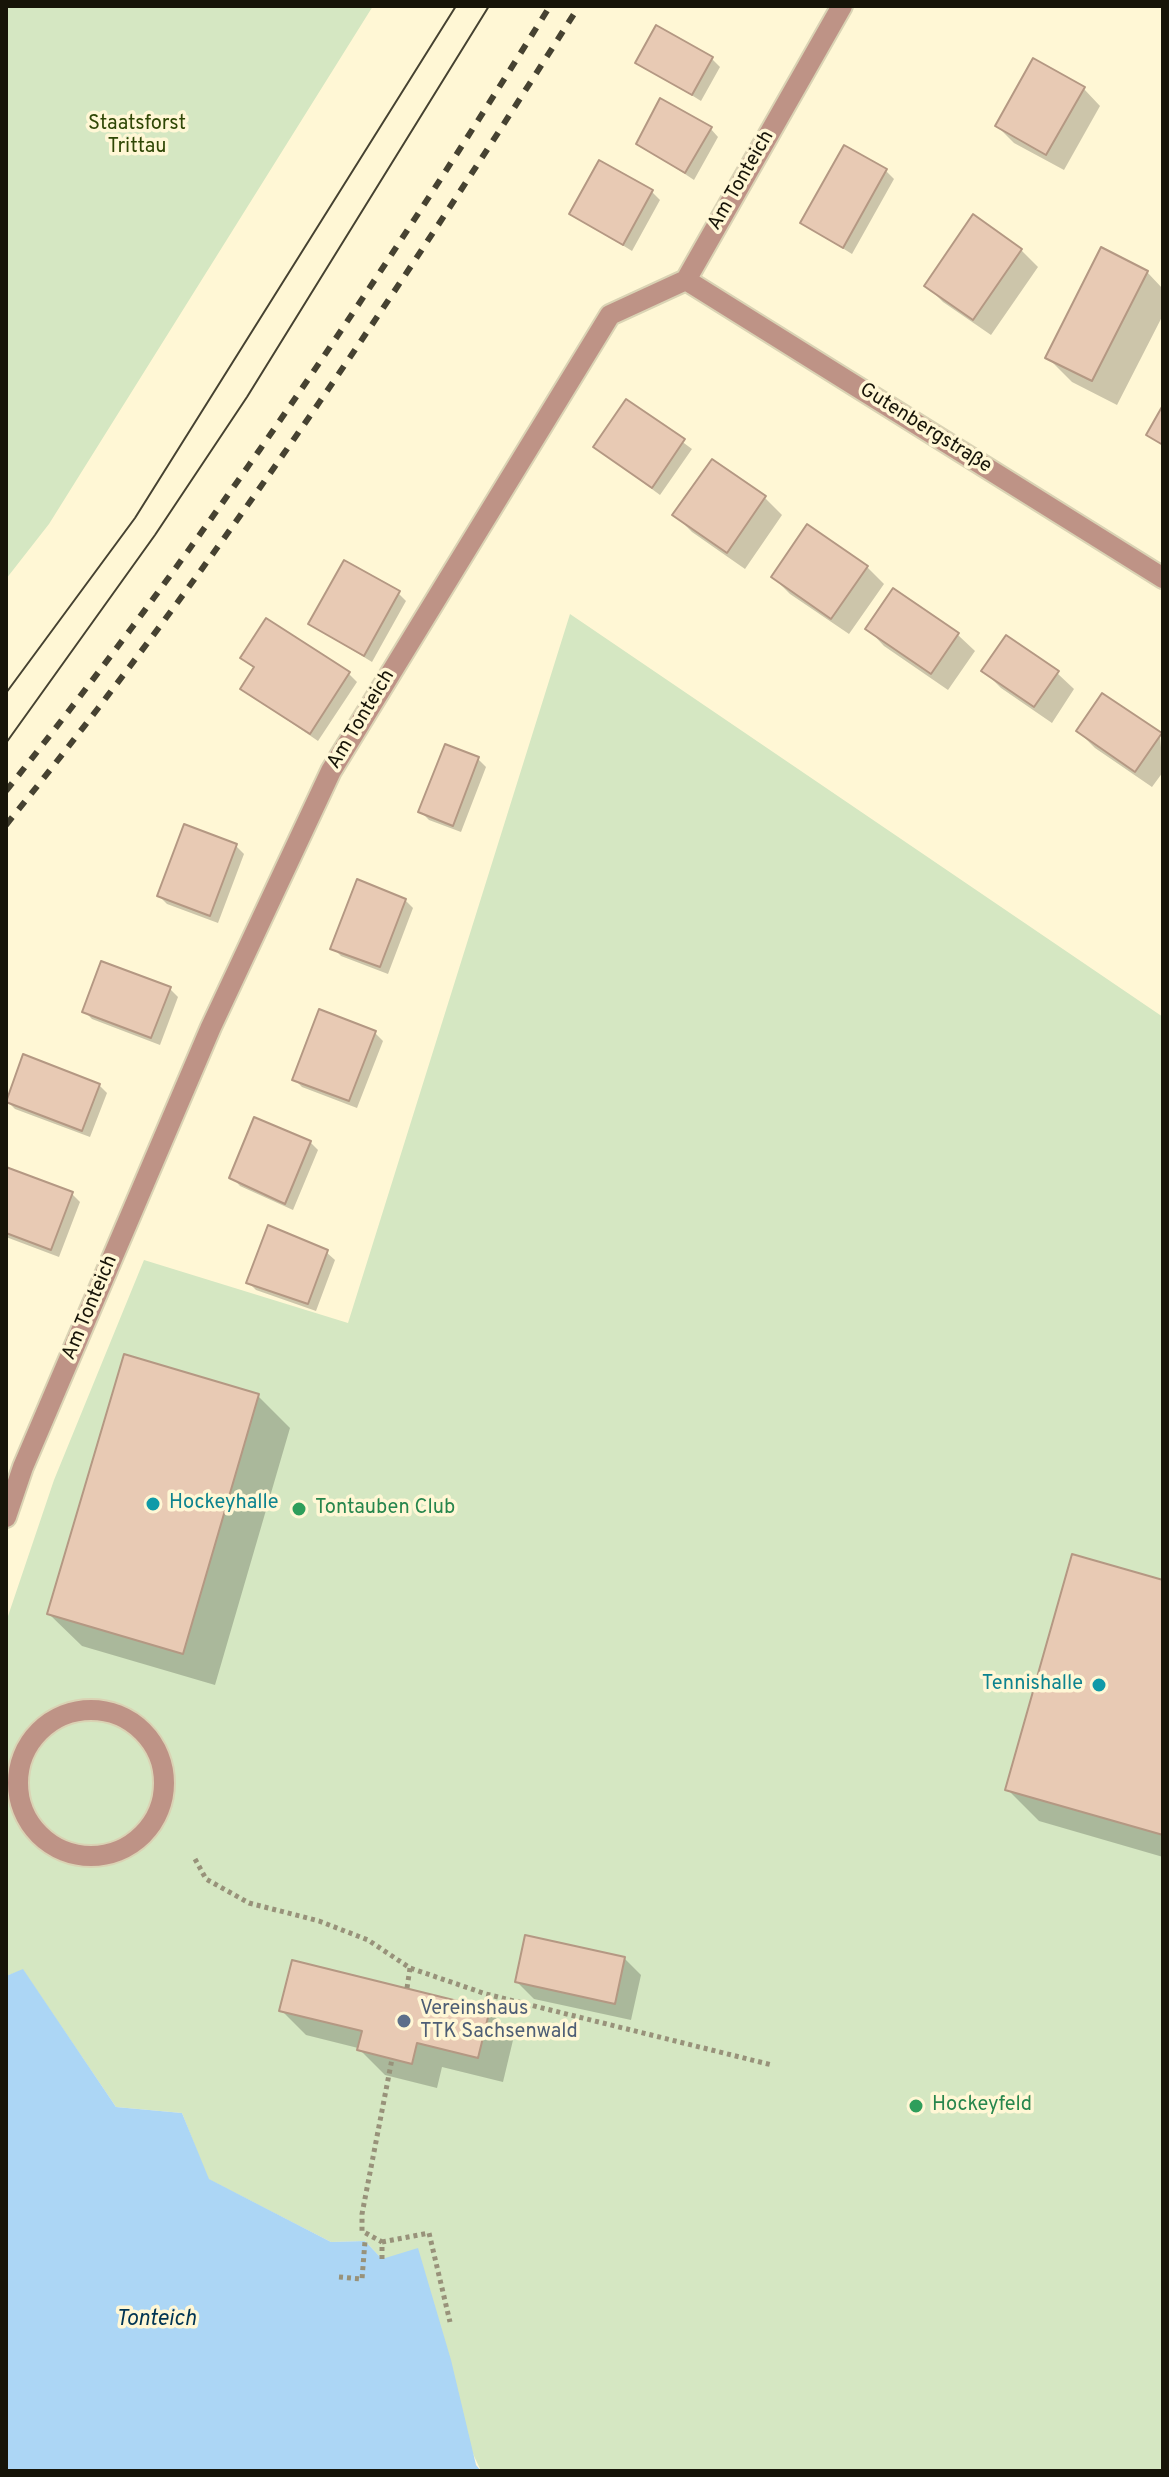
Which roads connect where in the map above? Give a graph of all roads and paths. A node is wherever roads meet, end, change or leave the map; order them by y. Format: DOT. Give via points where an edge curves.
graph roads {
  1 [pos="842,6"];
  2 [pos="686,280"];
  3 [pos="1163,578"];
  4 [pos="6,1517"];
  5 [pos="12,1794"];
  6 [pos="195,1859"];
  7 [pos="410,1968"];
  8 [pos="407,1988"];
  9 [pos="392,2059"];
  10 [pos="772,2065"];
  11 [pos="365,2241"];
  12 [pos="382,2242"];
  13 [pos="382,2259"];
  14 [pos="339,2277"];
  15 [pos="450,2322"];
  1 -- 2 [label="street, Am Tonteich"];
  2 -- 3 [label="street, Gutenbergstraße"];
  2 -- 4 [label="street, Am Tonteich" via="610,315 331,771 211,1027"];
  5 -- 5 [label="street" via="41,1837 60,1850 106,1855 146,1832 159,1812 165,1789 163,1764 153,1741 135,1723 113,1712 76,1711 42,1727 26,1747"];
  6 -- 7 [label="path" via="206,1879 249,1903 368,1940"];
  7 -- 8 [label="path"];
  7 -- 10 [label="path" via="486,1994"];
  9 -- 12 [label="path" via="362,2214 362,2231"];
  11 -- 14 [label="path" via="362,2279"];
  12 -- 13 [label="path"];
  12 -- 15 [label="path" via="429,2233"];
}
